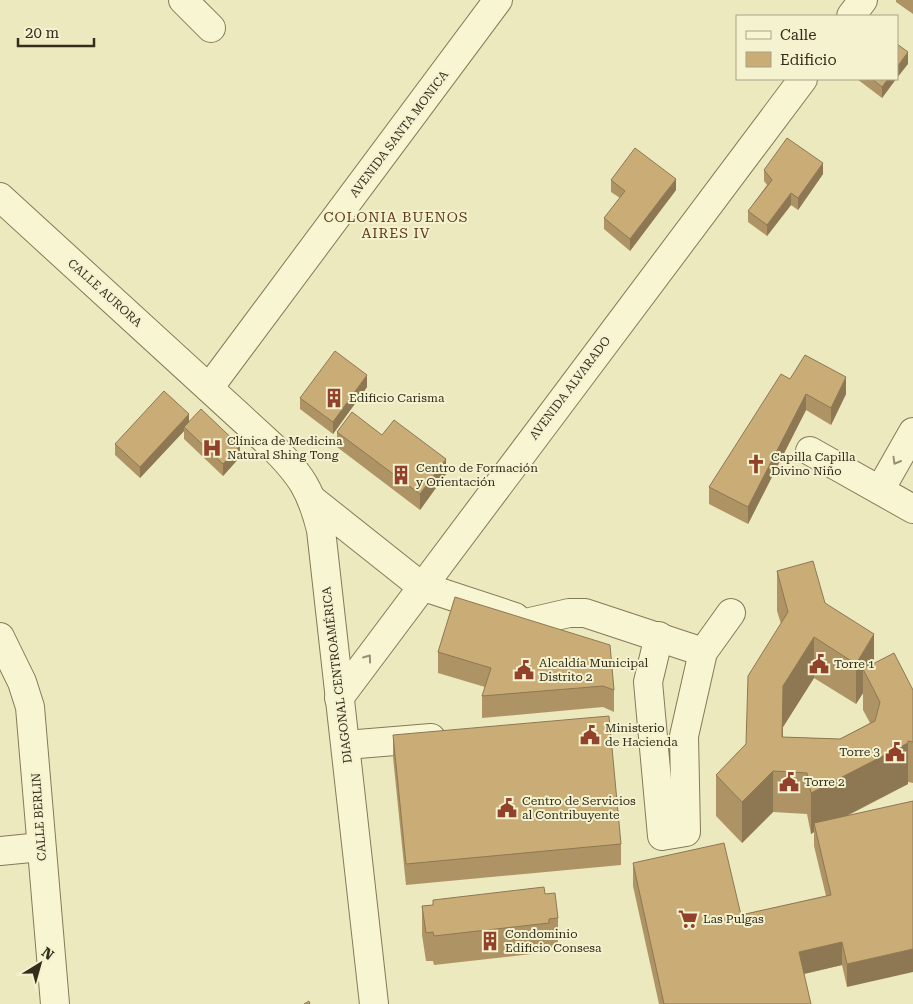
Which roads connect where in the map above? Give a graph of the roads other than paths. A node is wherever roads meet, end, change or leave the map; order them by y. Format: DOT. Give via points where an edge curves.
graph roads {
  1 [pos="183,0"];
  2 [pos="498,0"];
  3 [pos="863,0"];
  4 [pos="851,15"];
  5 [pos="210,28"];
  6 [pos="802,80"];
  7 [pos="0,197"];
  8 [pos="209,388"];
  9 [pos="913,432"];
  10 [pos="810,451"];
  11 [pos="880,490"];
  12 [pos="314,501"];
  13 [pos="913,508"];
  14 [pos="421,586"];
  15 [pos="731,613"];
  16 [pos="530,622"];
  17 [pos="659,636"];
  18 [pos="0,637"];
  19 [pos="610,647"];
  20 [pos="703,652"];
  21 [pos="339,698"];
  22 [pos="455,736"];
  23 [pos="346,745"];
  24 [pos="41,848"];
  25 [pos="0,851"];
  26 [pos="55,1004"];
  27 [pos="374,1004"];
  1 -- 5 [label="street"];
  2 -- 8 [label="street, AVENIDA SANTA MONICA"];
  3 -- 4 [label="street"];
  6 -- 14 [label="street, AVENIDA ALVARADO"];
  7 -- 8 [label="street, CALLE AURORA"];
  8 -- 12 [label="street, DIAGONAL CENTROAMÉRICA" via="290,464"];
  9 -- 11 [label="street, one-way"];
  10 -- 11 [label="street"];
  11 -- 13 [label="street"];
  12 -- 14 [label="street"];
  12 -- 21 [label="street, DIAGONAL CENTROAMÉRICA" via="321,530"];
  14 -- 16 [label="street"];
  21 -- 14 [label="street, AVENIDA ALVARADO, one-way"];
  15 -- 20 [label="street"];
  16 -- 17 [label="street" via="585,612"];
  16 -- 19 [label="street"];
  17 -- 20 [label="street"];
  17 -- 20 [label="street" via="648,682 662,836 686,832 684,736"];
  18 -- 24 [label="street, CALLE BERLIN" via="30,707"];
  21 -- 23 [label="street, DIAGONAL CENTROAMÉRICA"];
  22 -- 23 [label="street"];
  23 -- 27 [label="street, DIAGONAL CENTROAMÉRICA"];
  24 -- 25 [label="street"];
  24 -- 26 [label="street, CALLE BERLIN"];
}
